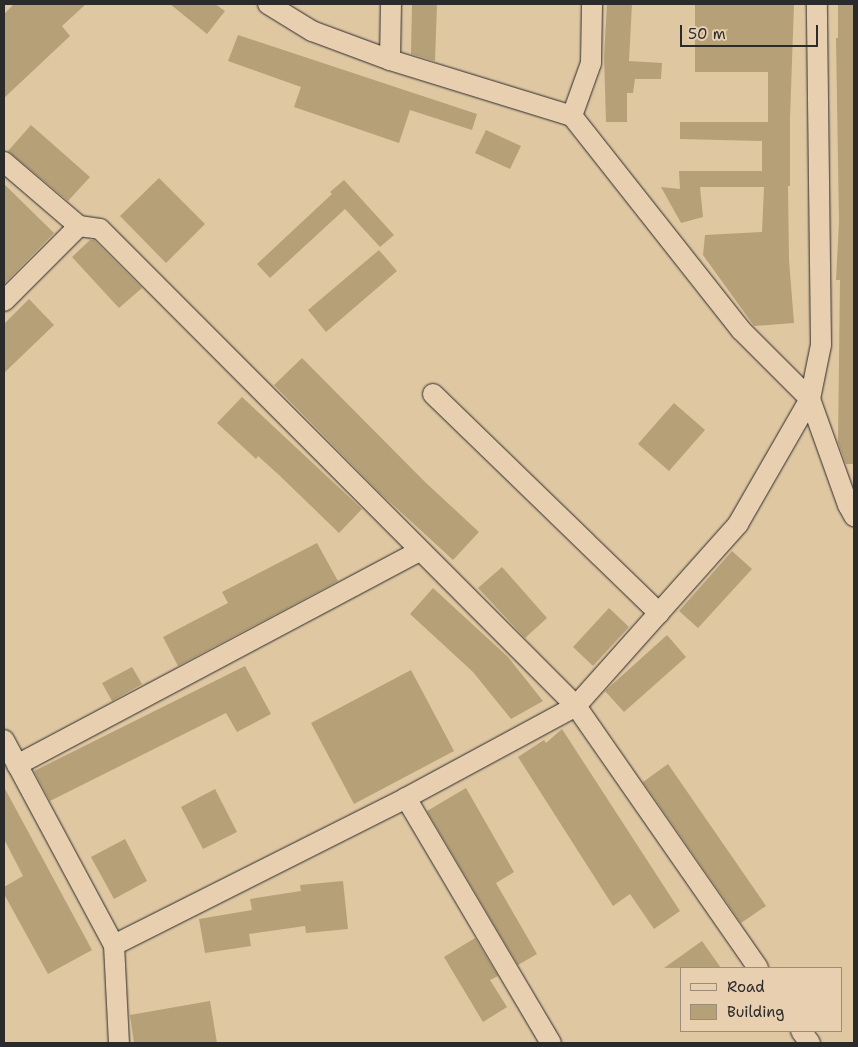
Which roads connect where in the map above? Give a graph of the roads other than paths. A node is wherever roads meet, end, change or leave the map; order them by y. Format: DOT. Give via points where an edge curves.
graph roads {
  1 [pos="268,4"];
  2 [pos="391,4"];
  3 [pos="592,4"];
  4 [pos="817,4"];
  5 [pos="390,60"];
  6 [pos="572,116"];
  7 [pos="4,162"];
  8 [pos="79,226"];
  9 [pos="4,301"];
  10 [pos="433,394"];
  11 [pos="810,399"];
  12 [pos="854,516"];
  13 [pos="420,551"];
  14 [pos="659,613"];
  15 [pos="576,706"];
  16 [pos="4,740"];
  17 [pos="17,765"];
  18 [pos="406,798"];
  19 [pos="114,945"];
  20 [pos="757,967"];
  21 [pos="802,1032"];
  22 [pos="117,1042"];
  23 [pos="551,1043"];
  24 [pos="810,1043"];
  1 -- 5 [label="street" via="312,31"];
  2 -- 5 [label="street"];
  3 -- 6 [label="street" via="591,63"];
  4 -- 11 [label="street" via="821,345"];
  5 -- 6 [label="street"];
  6 -- 11 [label="street" via="741,330"];
  7 -- 8 [label="street"];
  8 -- 9 [label="street"];
  8 -- 13 [label="street" via="100,229"];
  10 -- 14 [label="street"];
  11 -- 12 [label="street"];
  11 -- 14 [label="street" via="738,524"];
  13 -- 15 [label="street"];
  13 -- 17 [label="street"];
  14 -- 15 [label="street"];
  15 -- 18 [label="street"];
  15 -- 20 [label="street"];
  16 -- 17 [label="street"];
  17 -- 19 [label="street"];
  18 -- 19 [label="street"];
  18 -- 23 [label="street"];
  19 -- 22 [label="street"];
  21 -- 24 [label="street"];
}
